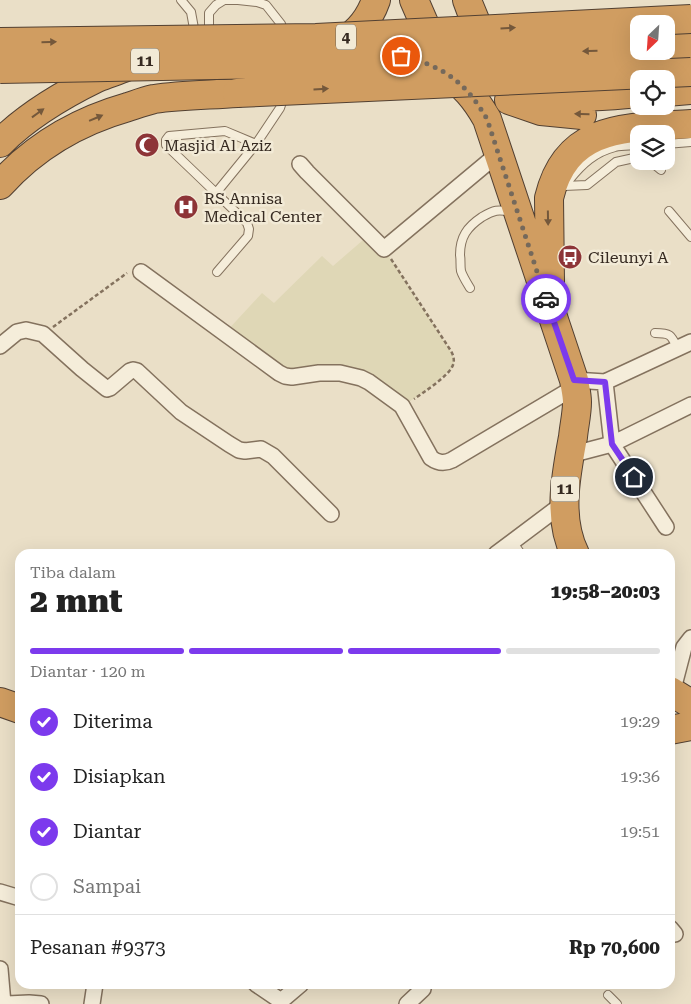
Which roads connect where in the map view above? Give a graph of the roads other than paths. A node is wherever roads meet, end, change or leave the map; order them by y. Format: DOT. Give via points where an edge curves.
graph roads {
  1 [pos="182,0"];
  2 [pos="376,0"];
  3 [pos="414,0"];
  4 [pos="449,0"];
  5 [pos="466,0"];
  6 [pos="691,19"];
  7 [pos="431,36"];
  8 [pos="0,42"];
  9 [pos="209,43"];
  10 [pos="197,45"];
  11 [pos="691,46"];
  12 [pos="675,47"];
  13 [pos="630,49"];
  14 [pos="294,54"];
  15 [pos="0,69"];
  16 [pos="691,72"];
  17 [pos="289,81"];
  18 [pos="691,90"];
  19 [pos="675,91"];
  20 [pos="509,100"];
  21 [pos="691,108"];
  22 [pos="487,119"];
  23 [pos="634,120"];
  24 [pos="691,124"];
  25 [pos="691,142"];
  26 [pos="0,143"];
  27 [pos="675,143"];
  28 [pos="256,144"];
  29 [pos="499,154"];
  30 [pos="630,159"];
  31 [pos="300,164"];
  32 [pos="0,186"];
  33 [pos="558,187"];
  34 [pos="216,193"];
  35 [pos="515,203"];
  36 [pos="669,212"];
  37 [pos="691,237"];
  38 [pos="141,272"];
  39 [pos="217,272"];
  40 [pos="470,288"];
  41 [pos="552,317"];
  42 [pos="655,333"];
  43 [pos="0,346"];
  44 [pos="684,346"];
  45 [pos="605,382"];
  46 [pos="574,383"];
  47 [pos="691,405"];
  48 [pos="612,444"];
  49 [pos="570,455"];
  50 [pos="564,503"];
  51 [pos="330,514"];
  52 [pos="666,527"];
  53 [pos="512,541"];
  54 [pos="502,549"];
  55 [pos="518,549"];
  56 [pos="573,549"];
  57 [pos="691,638"];
  58 [pos="678,696"];
  59 [pos="0,702"];
  60 [pos="15,707"];
  61 [pos="691,726"];
  62 [pos="675,729"];
  63 [pos="0,892"];
  64 [pos="15,896"];
  65 [pos="0,969"];
  66 [pos="94,989"];
  67 [pos="263,989"];
  68 [pos="294,989"];
  69 [pos="423,989"];
  70 [pos="608,995"];
  71 [pos="3,1004"];
  72 [pos="7,1004"];
  73 [pos="41,1004"];
  74 [pos="92,1004"];
  75 [pos="407,1004"];
  76 [pos="617,1004"];
  1 -- 10 [label="lane" via="191,12"];
  2 -- 14 [label="highway" via="364,24 348,38 328,47"];
  3 -- 7 [label="highway"];
  4 -- 22 [label="highway"];
  5 -- 23 [label="highway" via="490,49 520,79 554,94 592,96"];
  8 -- 6 [label="highway, 4, one-way, bridge" via="316,38"];
  9 -- 14 [label="lane" via="209,13 216,5 224,0 257,2 266,5 281,24"];
  11 -- 12 [label="highway"];
  13 -- 15 [label="highway, 4, one-way, bridge" via="317,63"];
  14 -- 22 [label="highway, 11" via="391,54 409,57 442,71 464,87"];
  26 -- 14 [label="highway, 11, one-way" via="50,104 98,77 146,60 199,53"];
  32 -- 16 [label="highway, one-way, bridge" via="50,142 78,125 153,99"];
  17 -- 28 [label="lane" via="280,108"];
  18 -- 19 [label="highway"];
  23 -- 20 [label="highway, one-way" via="541,111"];
  21 -- 23 [label="highway"];
  22 -- 29 [label="highway, 11"];
  23 -- 24 [label="highway"];
  23 -- 33 [label="highway" via="579,146 558,171"];
  25 -- 27 [label="lane"];
  28 -- 34 [label="lane"];
  28 -- 34 [label="lane" via="224,131 167,138 168,147"];
  29 -- 31 [label="street" via="384,248"];
  29 -- 35 [label="highway, 11"];
  30 -- 33 [label="lane" via="616,162 587,186"];
  33 -- 35 [label="highway"];
  33 -- 41 [label="highway, one-way" via="548,198"];
  34 -- 39 [label="lane" via="247,222 249,229 246,239"];
  35 -- 40 [label="lane" via="490,212 466,231 460,245 460,260"];
  35 -- 41 [label="highway, 11"];
  36 -- 37 [label="lane"];
  38 -- 46 [label="street" via="285,376 330,372 370,382 402,406 432,458 439,462 446,463"];
  41 -- 46 [label="highway, 11"];
  42 -- 44 [label="lane" via="666,333"];
  43 -- 51 [label="street" via="18,332 26,330 44,334 107,389 130,371 137,371 181,412 229,444 245,451 261,449 273,456"];
  44 -- 45 [label="street"];
  45 -- 46 [label="street"];
  45 -- 48 [label="street"];
  46 -- 49 [label="highway, 11" via="577,402"];
  47 -- 48 [label="street"];
  48 -- 49 [label="street"];
  48 -- 52 [label="street"];
  49 -- 50 [label="highway, 11"];
  50 -- 53 [label="street"];
  50 -- 56 [label="highway, 11"];
  53 -- 54 [label="street"];
  53 -- 55 [label="lane"];
  57 -- 58 [label="street" via="684,647"];
  59 -- 60 [label="highway"];
  61 -- 62 [label="highway"];
  63 -- 64 [label="street"];
  65 -- 71 [label="street"];
  66 -- 74 [label="street"];
  67 -- 68 [label="street" via="280,1001"];
  69 -- 75 [label="street"];
  70 -- 76 [label="lane"];
  72 -- 73 [label="street"];
}
